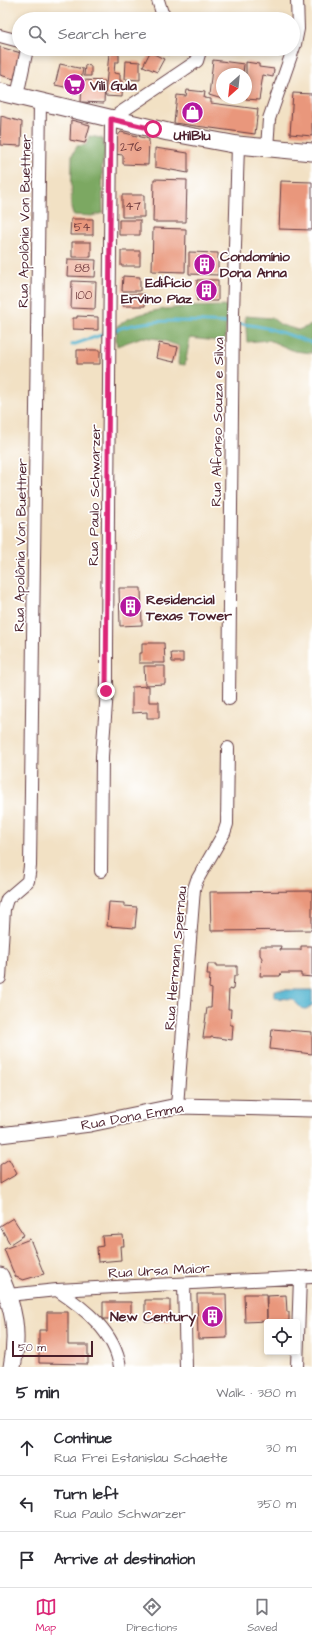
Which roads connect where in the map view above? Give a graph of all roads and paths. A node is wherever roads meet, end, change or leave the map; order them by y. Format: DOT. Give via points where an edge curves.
graph roads {
  1 [pos="158,0"];
  2 [pos="297,0"];
  3 [pos="161,12"];
  4 [pos="297,12"];
  5 [pos="0,36"];
  6 [pos="12,39"];
  7 [pos="26,56"];
  8 [pos="199,56"];
  9 [pos="291,56"];
  10 [pos="0,92"];
  11 [pos="17,96"];
  12 [pos="40,102"];
  13 [pos="111,119"];
  14 [pos="238,145"];
  15 [pos="267,148"];
  16 [pos="312,152"];
  17 [pos="229,699"];
  18 [pos="228,748"];
  19 [pos="101,871"];
  20 [pos="0,978"];
  21 [pos="177,1106"];
  22 [pos="312,1109"];
  23 [pos="0,1135"];
  24 [pos="0,1276"];
  25 [pos="300,1277"];
  26 [pos="312,1277"];
  27 [pos="184,1285"];
  28 [pos="57,1290"];
  29 [pos="8,1296"];
  30 [pos="12,1367"];
  31 [pos="120,1367"];
  32 [pos="186,1367"];
  33 [pos="297,1367"];
  1 -- 3 [label="street"];
  2 -- 4 [label="street"];
  5 -- 6 [label="street"];
  7 -- 11 [label="street"];
  8 -- 13 [label="street" via="197,61"];
  9 -- 15 [label="street" via="269,119"];
  10 -- 11 [label="main road"];
  11 -- 12 [label="main road"];
  12 -- 13 [label="main road"];
  12 -- 20 [label="street, Rua Apolônia Von Buettner" via="30,866 28,881 7,899 4,909"];
  13 -- 14 [label="main road"];
  13 -- 19 [label="street, Rua Paulo Schwarzer" via="107,684 102,756"];
  14 -- 15 [label="main road"];
  14 -- 17 [label="street, Rua Alfonso Souza e Silva" via="233,314"];
  15 -- 16 [label="main road"];
  18 -- 21 [label="street, Rua Hermann Spernau" via="227,824 194,889"];
  21 -- 22 [label="street, Rua Dona Emma"];
  21 -- 23 [label="street, Rua Dona Emma" via="90,1124"];
  24 -- 29 [label="main road"];
  25 -- 26 [label="street, Rua Ursa Maior"];
  25 -- 27 [label="street, Rua Ursa Maior"];
  25 -- 33 [label="street"];
  27 -- 28 [label="street, Rua Ursa Maior"];
  27 -- 32 [label="street"];
  28 -- 29 [label="street, Rua Ursa Maior"];
  28 -- 31 [label="street" via="90,1315 107,1335 118,1354"];
  29 -- 30 [label="main road" via="16,1336"];
}
